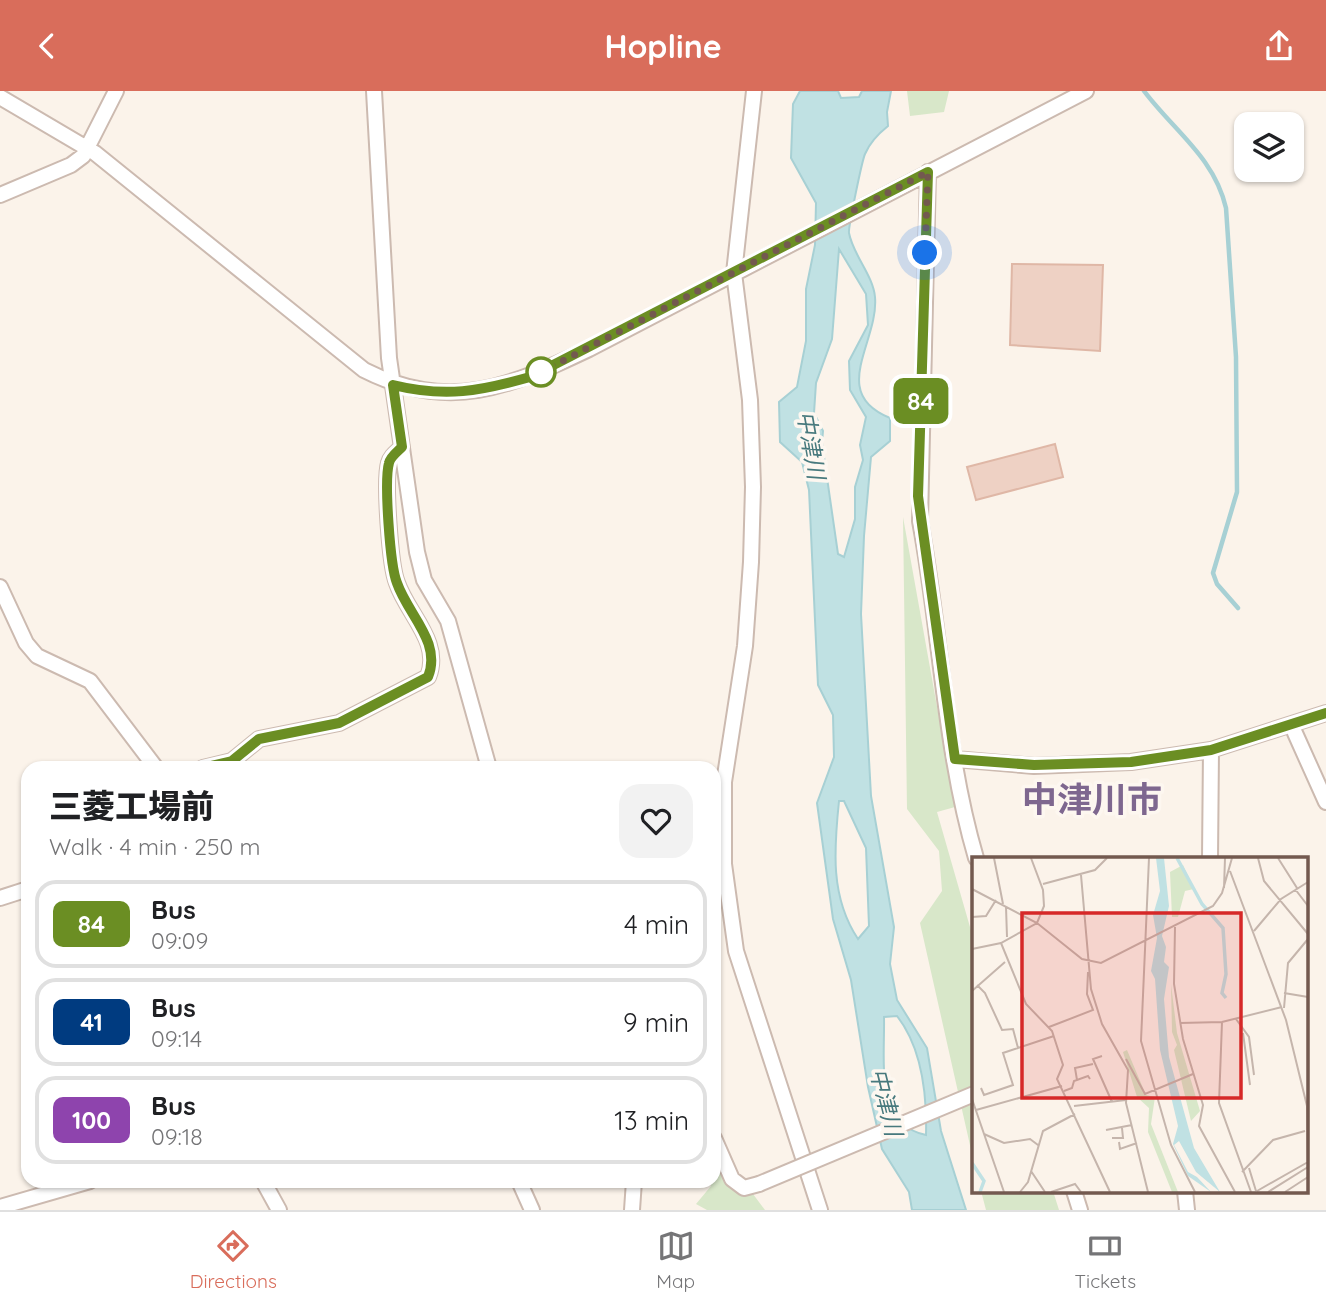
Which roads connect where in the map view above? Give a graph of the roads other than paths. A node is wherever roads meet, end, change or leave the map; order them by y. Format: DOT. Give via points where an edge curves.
graph roads {
  1 [pos="116,91"];
  2 [pos="374,91"];
  3 [pos="754,91"];
  4 [pos="1086,91"];
  5 [pos="0,97"];
  6 [pos="89,149"];
  7 [pos="928,172"];
  8 [pos="0,195"];
  9 [pos="734,273"];
  10 [pos="393,385"];
  11 [pos="402,447"];
  12 [pos="0,587"];
  13 [pos="1326,713"];
  14 [pos="1295,733"];
  15 [pos="1211,750"];
  16 [pos="955,759"];
  17 [pos="151,761"];
  18 [pos="232,761"];
  19 [pos="487,761"];
  20 [pos="1326,802"];
  21 [pos="976,857"];
  22 [pos="1210,857"];
  23 [pos="21,891"];
  24 [pos="0,898"];
  25 [pos="972,1095"];
  26 [pos="721,1154"];
  27 [pos="66,1188"];
  28 [pos="267,1188"];
  29 [pos="522,1188"];
  30 [pos="634,1188"];
  31 [pos="1075,1193"];
  32 [pos="0,1207"];
  33 [pos="279,1210"];
  34 [pos="532,1210"];
  35 [pos="632,1210"];
  36 [pos="820,1210"];
  37 [pos="1080,1210"];
  1 -- 6 [label="street"];
  2 -- 10 [label="street"];
  3 -- 9 [label="street"];
  4 -- 7 [label="street"];
  5 -- 6 [label="street"];
  6 -- 8 [label="street" via="71,165"];
  6 -- 10 [label="street" via="363,370"];
  7 -- 9 [label="street"];
  7 -- 16 [label="street" via="918,496"];
  9 -- 10 [label="street" via="530,377 476,392 421,391"];
  9 -- 36 [label="street" via="750,400 754,487 745,646 724,782 724,864 736,951"];
  10 -- 11 [label="street"];
  11 -- 18 [label="street" via="389,461 387,480 395,579 430,644 434,663 428,677 339,723 259,739"];
  11 -- 19 [label="street" via="416,552 424,580 448,621"];
  12 -- 17 [label="street" via="26,643 37,656 90,681"];
  13 -- 15 [label="street"];
  14 -- 20 [label="street"];
  15 -- 16 [label="street" via="1104,763 1034,765"];
  15 -- 22 [label="street"];
  16 -- 21 [label="street"];
  23 -- 24 [label="street"];
  25 -- 26 [label="street, bridge" via="744,1188 732,1179"];
  27 -- 32 [label="street"];
  28 -- 33 [label="street"];
  29 -- 34 [label="street"];
  30 -- 35 [label="street"];
  31 -- 37 [label="street"];
}
